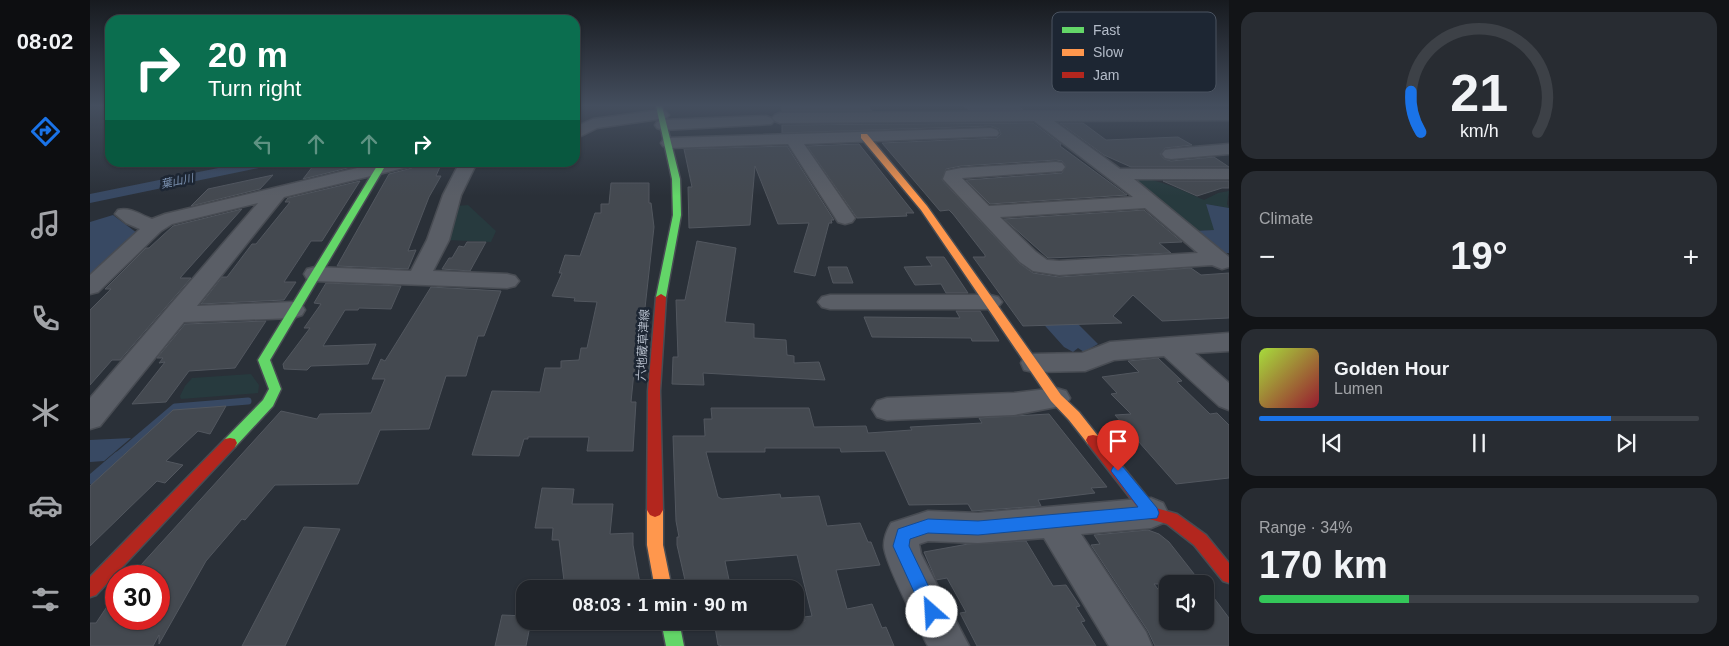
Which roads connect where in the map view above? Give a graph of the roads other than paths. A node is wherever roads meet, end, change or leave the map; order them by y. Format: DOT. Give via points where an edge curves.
graph roads {
  1 [pos="667,136"];
  2 [pos="861,136"];
  3 [pos="864,136"];
  4 [pos="1065,136"];
  5 [pos="793,139"];
  6 [pos="669,143"];
  7 [pos="1229,149"];
  8 [pos="1171,154"];
  9 [pos="384,167"];
  10 [pos="466,167"];
  11 [pos="1056,167"];
  12 [pos="380,168"];
  13 [pos="1116,174"];
  14 [pos="1229,174"];
  15 [pos="278,192"];
  16 [pos="1150,202"];
  17 [pos="984,212"];
  18 [pos="125,214"];
  19 [pos="845,218"];
  20 [pos="154,227"];
  21 [pos="1222,262"];
  22 [pos="315,274"];
  23 [pos="418,278"];
  24 [pos="507,281"];
  25 [pos="90,287"];
  26 [pos="830,302"];
  27 [pos="990,302"];
  28 [pos="293,310"];
  29 [pos="178,314"];
  30 [pos="1229,342"];
  31 [pos="1171,347"];
  32 [pos="1034,363"];
  33 [pos="1056,398"];
  34 [pos="1229,399"];
  35 [pos="887,409"];
  36 [pos="90,418"];
  37 [pos="1151,513"];
  38 [pos="1054,522"];
  39 [pos="1229,574"];
  40 [pos="662,580"];
  41 [pos="90,589"];
  42 [pos="672,630"];
  43 [pos="675,646"];
  44 [pos="949,646"];
  45 [pos="1132,646"];
  1 -- 6 [label="street, 六地蔵草津線"];
  2 -- 5 [label="street"];
  3 -- 27 [label="street" via="924,208"];
  4 -- 13 [label="street"];
  5 -- 6 [label="street"];
  5 -- 19 [label="street"];
  6 -- 40 [label="street, 六地蔵草津線" via="676,179 677,215 658,309 654,391 655,545"];
  7 -- 8 [label="street"];
  9 -- 12 [label="street"];
  10 -- 23 [label="street" via="452,195 438,240"];
  11 -- 17 [label="street" via="952,175 952,179"];
  12 -- 15 [label="street"];
  12 -- 22 [label="street"];
  13 -- 14 [label="street"];
  13 -- 16 [label="street"];
  15 -- 20 [label="street" via="180,214"];
  15 -- 29 [label="street"];
  16 -- 17 [label="street"];
  16 -- 21 [label="street"];
  17 -- 21 [label="street" via="1041,266"];
  18 -- 20 [label="street"];
  20 -- 25 [label="street"];
  22 -- 23 [label="street"];
  22 -- 28 [label="street"];
  23 -- 24 [label="street"];
  26 -- 27 [label="street"];
  27 -- 32 [label="street"];
  28 -- 29 [label="street"];
  28 -- 41 [label="street" via="264,360 275,389 268,402"];
  29 -- 36 [label="street"];
  30 -- 31 [label="street"];
  31 -- 32 [label="street" via="1110,351 1085,362"];
  31 -- 34 [label="street"];
  32 -- 33 [label="street"];
  33 -- 35 [label="street" via="1014,404"];
  33 -- 37 [label="street"];
  37 -- 38 [label="street"];
  37 -- 39 [label="street" via="1172,519 1200,540"];
  38 -- 44 [label="street" via="978,528 928,526 903,534 901,546 904,554"];
  38 -- 45 [label="street"];
  42 -- 43 [label="street"];
}
